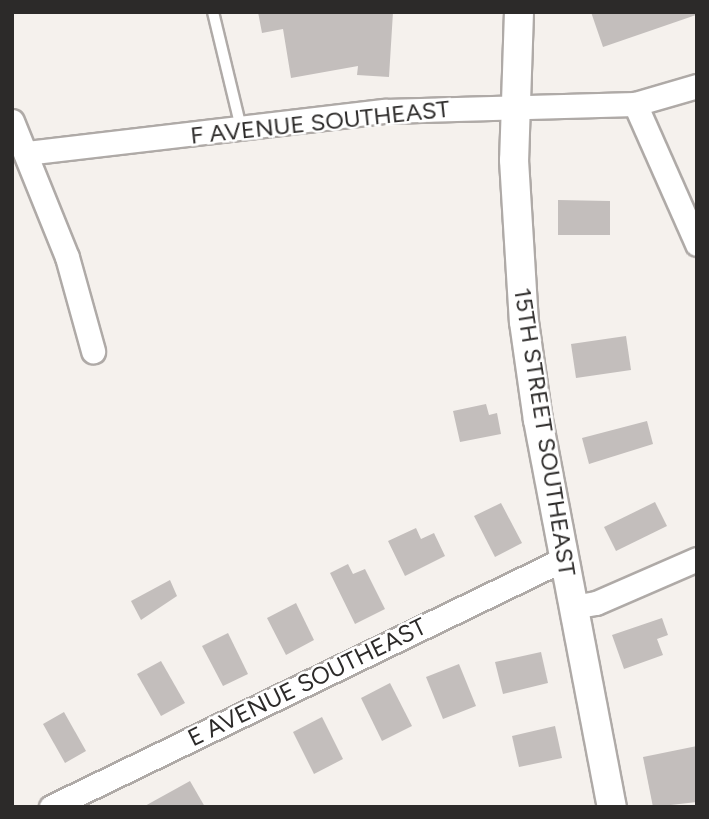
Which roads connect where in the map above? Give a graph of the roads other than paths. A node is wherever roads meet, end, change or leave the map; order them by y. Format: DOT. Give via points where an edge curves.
graph roads {
  1 [pos="213,12"];
  2 [pos="519,12"];
  3 [pos="697,86"];
  4 [pos="635,104"];
  5 [pos="514,107"];
  6 [pos="12,121"];
  7 [pos="242,131"];
  8 [pos="26,153"];
  9 [pos="697,244"];
  10 [pos="93,351"];
  11 [pos="564,559"];
  12 [pos="697,559"];
  13 [pos="573,607"];
  14 [pos="51,807"];
  15 [pos="612,807"];
  1 -- 7 [label="lane"];
  2 -- 5 [label="street, 15TH STREET SOUTHEAST"];
  3 -- 4 [label="street, F AVENUE SOUTHEAST"];
  4 -- 5 [label="street, F AVENUE SOUTHEAST"];
  4 -- 9 [label="street"];
  5 -- 7 [label="street, F AVENUE SOUTHEAST" via="385,111"];
  5 -- 11 [label="street, 15TH STREET SOUTHEAST" via="516,227 524,322"];
  6 -- 8 [label="street"];
  7 -- 8 [label="street, F AVENUE SOUTHEAST"];
  8 -- 10 [label="street" via="67,257"];
  11 -- 13 [label="street, 15TH STREET SOUTHEAST"];
  11 -- 14 [label="street, E AVENUE SOUTHEAST"];
  12 -- 13 [label="street" via="596,603"];
  13 -- 15 [label="street, 15TH STREET SOUTHEAST"];
}
